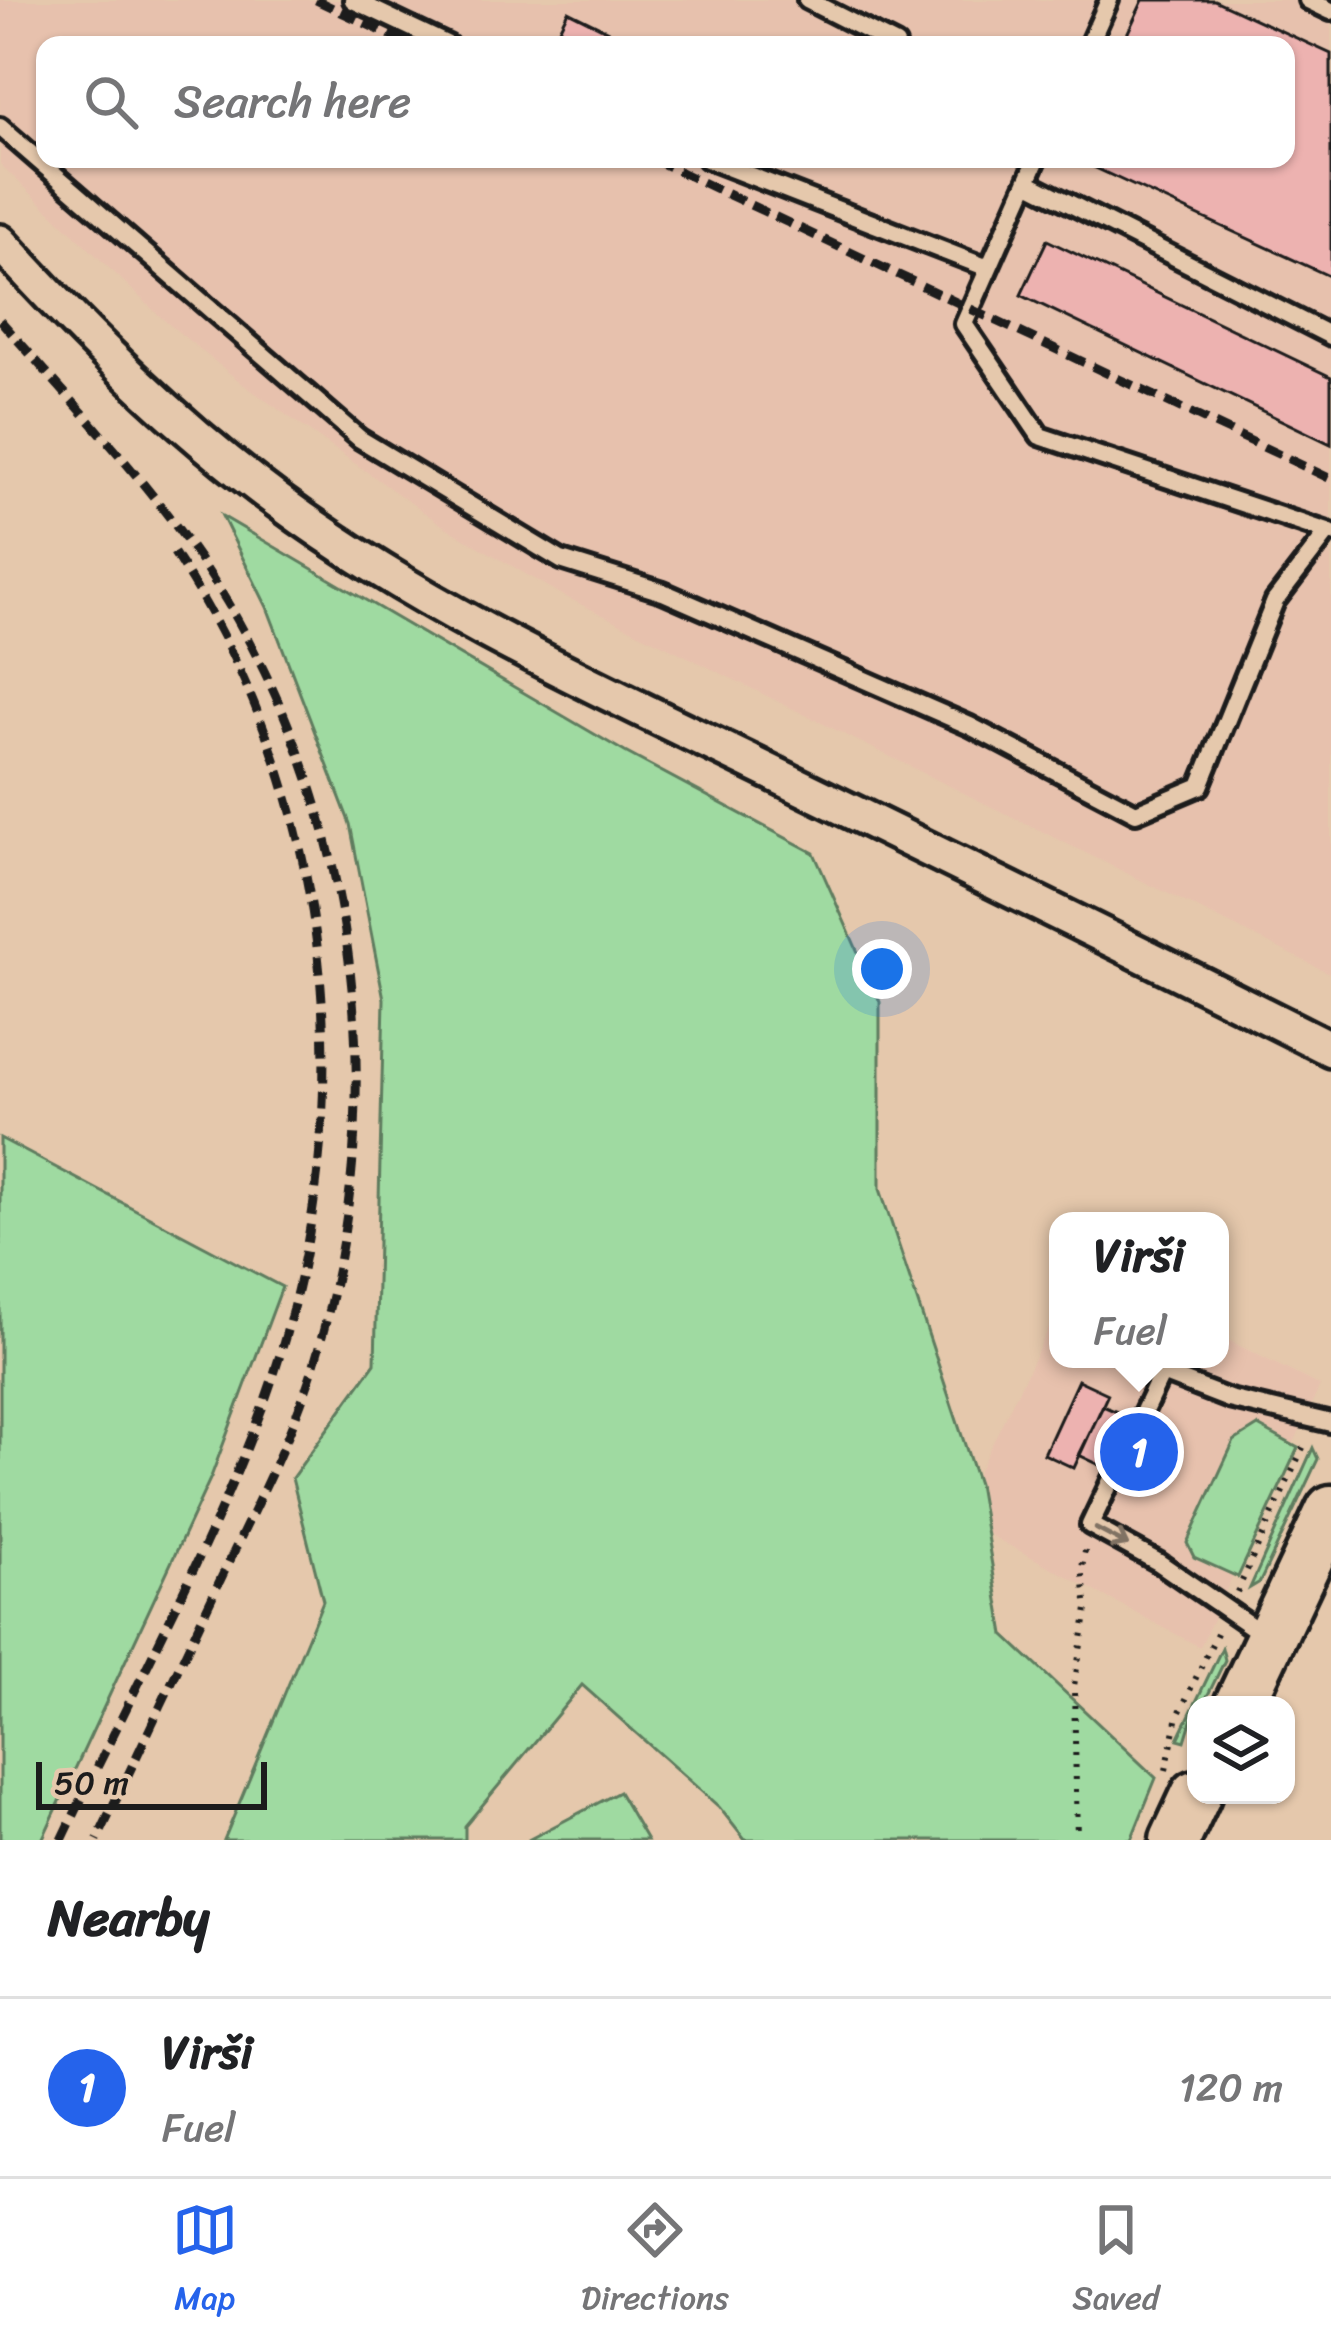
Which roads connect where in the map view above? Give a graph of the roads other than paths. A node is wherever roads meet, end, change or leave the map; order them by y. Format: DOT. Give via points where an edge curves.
graph roads {
  1 [pos="353,0"];
  2 [pos="807,0"];
  3 [pos="1109,0"];
  4 [pos="1308,0"];
  5 [pos="1331,11"];
  6 [pos="429,36"];
  7 [pos="878,36"];
  8 [pos="1093,36"];
  9 [pos="0,128"];
  10 [pos="36,159"];
  11 [pos="46,168"];
  12 [pos="729,168"];
  13 [pos="1033,168"];
  14 [pos="1027,182"];
  15 [pos="0,242"];
  16 [pos="988,268"];
  17 [pos="1331,337"];
  18 [pos="1329,532"];
  19 [pos="1331,1049"];
  20 [pos="1323,1423"];
  21 [pos="1331,1510"];
  22 [pos="1270,1639"];
  23 [pos="1243,1696"];
  24 [pos="1192,1804"];
  25 [pos="1175,1840"];
  1 -- 6 [label="lane"];
  2 -- 7 [label="lane"];
  3 -- 8 [label="lane"];
  4 -- 5 [label="lane"];
  9 -- 10 [label="lane"];
  11 -- 18 [label="lane" via="360,439 561,560 663,592 970,726 1136,813 1200,786 1275,601"];
  12 -- 16 [label="lane"];
  13 -- 14 [label="lane"];
  14 -- 16 [label="lane"];
  14 -- 17 [label="lane"];
  15 -- 19 [label="street" via="197,438 389,575 544,662"];
  16 -- 18 [label="lane" via="964,324 1040,436"];
  20 -- 22 [label="lane, one-way" via="1162,1373 1090,1525"];
  21 -- 22 [label="main road"];
  22 -- 23 [label="main road"];
  24 -- 25 [label="main road"];
}
